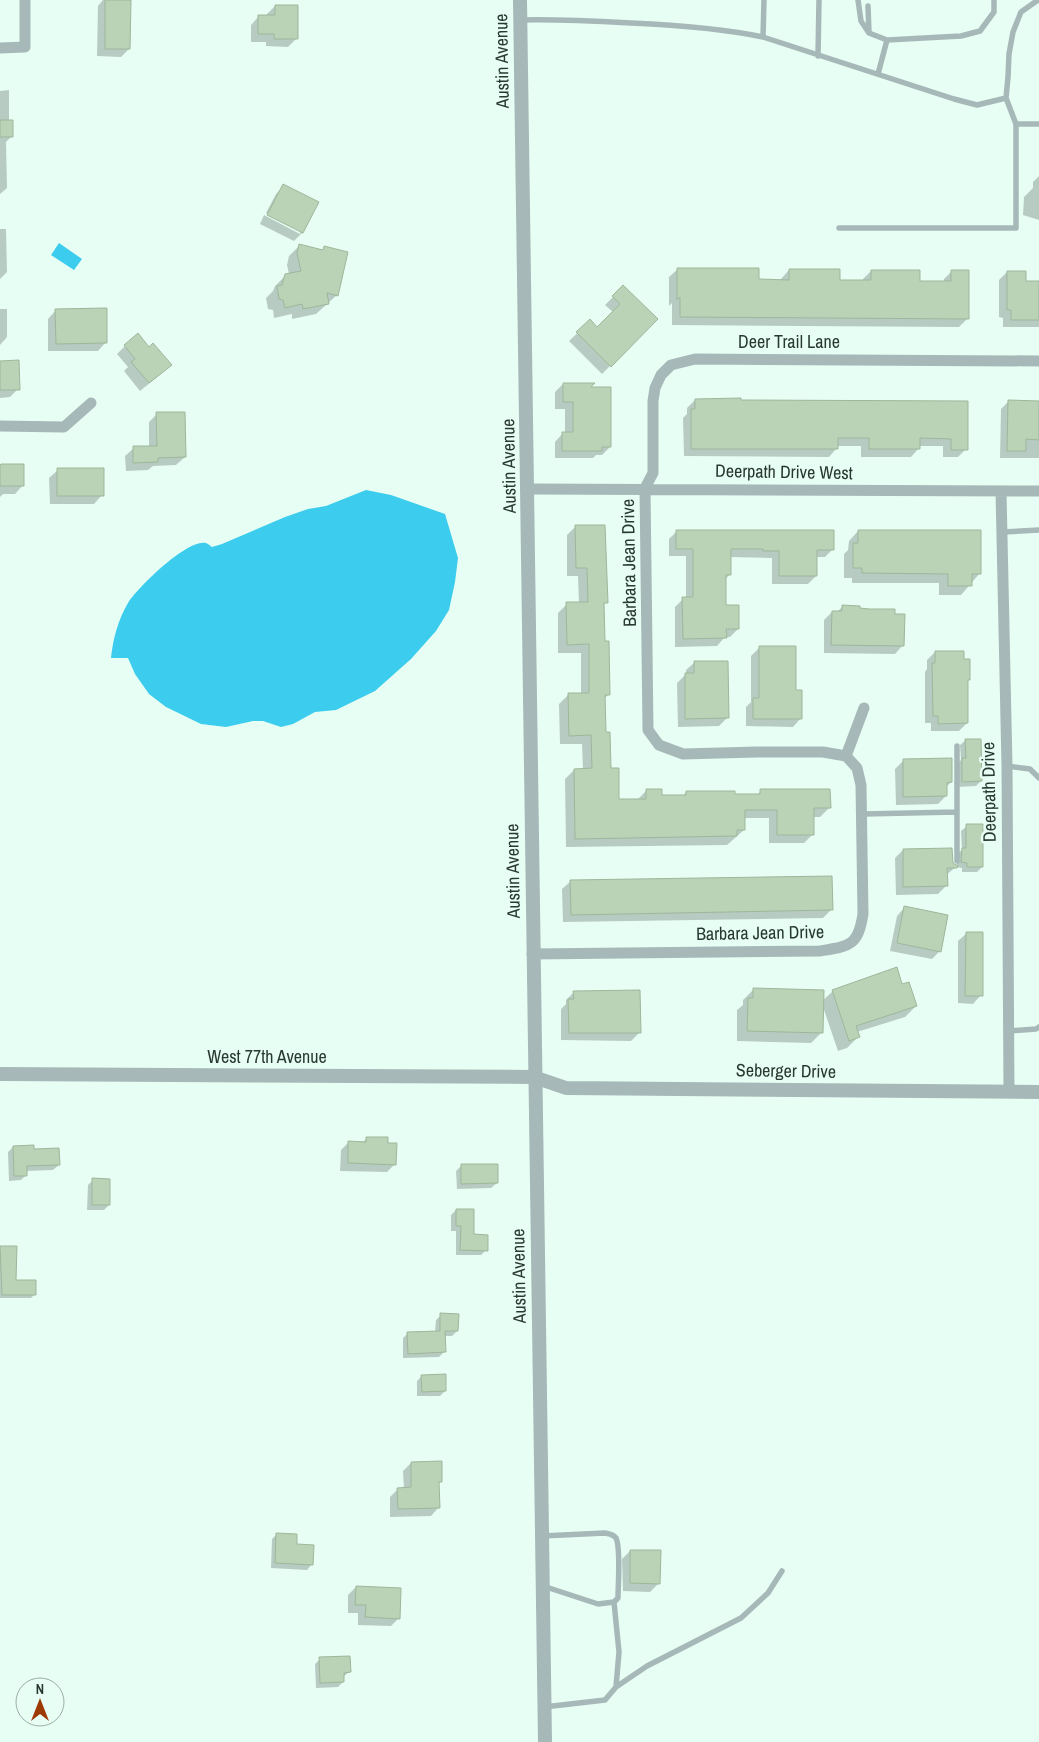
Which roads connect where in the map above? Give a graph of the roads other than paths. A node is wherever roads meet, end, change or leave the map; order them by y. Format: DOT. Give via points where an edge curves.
graph roads {
  1 [pos="25,0"];
  2 [pos="520,0"];
  3 [pos="764,0"];
  4 [pos="819,0"];
  5 [pos="858,0"];
  6 [pos="994,0"];
  7 [pos="1038,0"];
  8 [pos="868,6"];
  9 [pos="520,20"];
  10 [pos="869,33"];
  11 [pos="763,37"];
  12 [pos="887,40"];
  13 [pos="0,48"];
  14 [pos="818,56"];
  15 [pos="878,74"];
  16 [pos="1006,98"];
  17 [pos="1016,124"];
  18 [pos="1039,124"];
  19 [pos="839,228"];
  20 [pos="1039,361"];
  21 [pos="91,403"];
  22 [pos="0,426"];
  23 [pos="645,488"];
  24 [pos="528,489"];
  25 [pos="1001,491"];
  26 [pos="1039,491"];
  27 [pos="1039,530"];
  28 [pos="1002,532"];
  29 [pos="864,708"];
  30 [pos="957,746"];
  31 [pos="846,756"];
  32 [pos="1007,766"];
  33 [pos="1039,778"];
  34 [pos="957,812"];
  35 [pos="863,814"];
  36 [pos="957,861"];
  37 [pos="532,954"];
  38 [pos="1039,1026"];
  39 [pos="1009,1031"];
  40 [pos="0,1074"];
  41 [pos="534,1077"];
  42 [pos="1009,1092"];
  43 [pos="1039,1092"];
  44 [pos="542,1536"];
  45 [pos="782,1571"];
  46 [pos="542,1586"];
  47 [pos="614,1602"];
  48 [pos="616,1687"];
  49 [pos="544,1707"];
  50 [pos="545,1742"];
  1 -- 13 [label="street" via="25,47"];
  2 -- 9 [label="street, Austin Avenue"];
  3 -- 11 [label="lane"];
  4 -- 14 [label="lane"];
  5 -- 10 [label="lane" via="860,21"];
  6 -- 12 [label="lane" via="994,12 980,31 961,36"];
  7 -- 16 [label="lane" via="1021,12 1012,32"];
  8 -- 10 [label="lane"];
  9 -- 11 [label="lane" via="665,24"];
  9 -- 24 [label="street, Austin Avenue"];
  10 -- 12 [label="lane"];
  11 -- 14 [label="lane"];
  12 -- 15 [label="lane"];
  14 -- 15 [label="lane"];
  15 -- 16 [label="lane" via="976,105"];
  16 -- 17 [label="lane"];
  17 -- 18 [label="lane"];
  17 -- 19 [label="lane" via="1016,228"];
  20 -- 23 [label="street, Deer Trail Lane" via="682,361 671,365 660,375 655,388 652,473"];
  21 -- 22 [label="street" via="64,427"];
  23 -- 24 [label="street, Deerpath Drive West"];
  23 -- 25 [label="street, Deerpath Drive West"];
  23 -- 31 [label="street, Barbara Jean Drive" via="648,730 659,745 683,754 823,752"];
  24 -- 37 [label="street, Austin Avenue"];
  25 -- 26 [label="street, Deerpath Drive West"];
  25 -- 28 [label="street, Deerpath Drive"];
  27 -- 28 [label="lane"];
  28 -- 32 [label="street, Deerpath Drive"];
  29 -- 31 [label="street"];
  30 -- 34 [label="lane"];
  31 -- 35 [label="street, Barbara Jean Drive" via="857,768"];
  32 -- 33 [label="lane" via="1030,769"];
  32 -- 39 [label="street, Deerpath Drive"];
  34 -- 35 [label="lane"];
  34 -- 36 [label="lane"];
  35 -- 37 [label="street, Barbara Jean Drive" via="863,914 857,937 846,947 820,951"];
  37 -- 41 [label="street, Austin Avenue"];
  38 -- 39 [label="lane"];
  39 -- 42 [label="street, Deerpath Drive"];
  40 -- 41 [label="street, West 77th Avenue"];
  41 -- 42 [label="street, Seberger Drive" via="566,1088"];
  41 -- 44 [label="street, Austin Avenue"];
  42 -- 43 [label="street, Seberger Drive"];
  44 -- 46 [label="street, Austin Avenue"];
  44 -- 47 [label="lane" via="612,1534 618,1551 618,1598"];
  45 -- 48 [label="lane" via="768,1593 741,1618 647,1666"];
  46 -- 47 [label="lane" via="598,1604"];
  46 -- 49 [label="street, Austin Avenue"];
  47 -- 48 [label="lane" via="619,1652"];
  48 -- 49 [label="lane" via="605,1700"];
  49 -- 50 [label="street, Austin Avenue"];
}
